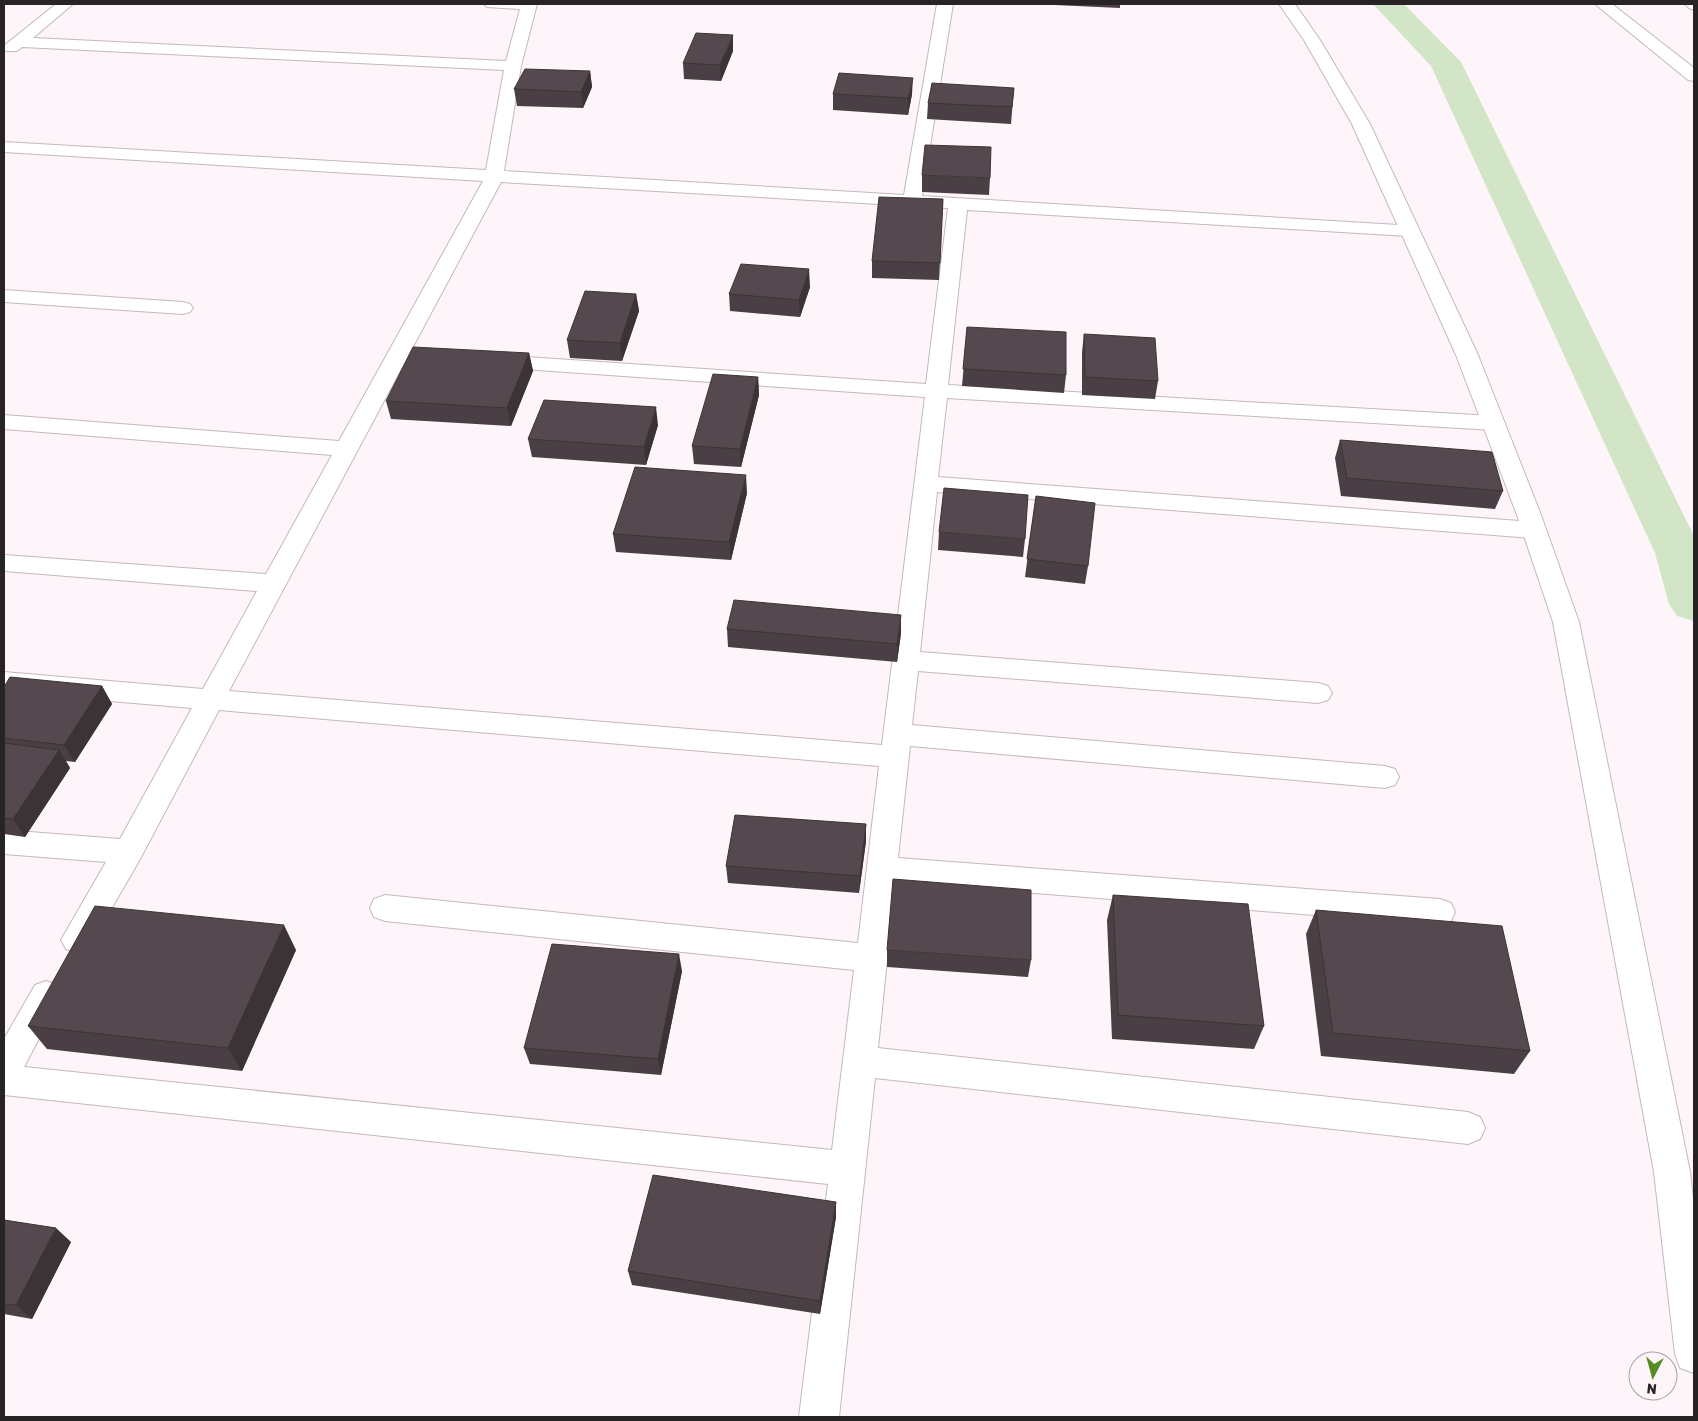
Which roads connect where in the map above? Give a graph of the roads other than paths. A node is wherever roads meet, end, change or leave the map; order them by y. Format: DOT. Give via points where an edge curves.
graph roads {
  1 [pos="65,4"];
  2 [pos="492,4"];
  3 [pos="529,4"];
  4 [pos="945,4"];
  5 [pos="1287,4"];
  6 [pos="1603,4"];
  7 [pos="18,42"];
  8 [pos="4,54"];
  9 [pos="513,66"];
  10 [pos="1694,76"];
  11 [pos="4,147"];
  12 [pos="494,177"];
  13 [pos="912,202"];
  14 [pos="958,204"];
  15 [pos="1408,230"];
  16 [pos="4,296"];
  17 [pos="183,308"];
  18 [pos="476,359"];
  19 [pos="937,391"];
  20 [pos="4,422"];
  21 [pos="1494,423"];
  22 [pos="347,448"];
  23 [pos="926,484"];
  24 [pos="1534,530"];
  25 [pos="4,563"];
  26 [pos="272,583"];
  27 [pos="906,660"];
  28 [pos="4,682"];
  29 [pos="1318,693"];
  30 [pos="210,698"];
  31 [pos="897,746"];
  32 [pos="1385,777"];
  33 [pos="4,842"];
  34 [pos="128,852"];
  35 [pos="882,869"];
  36 [pos="385,908"];
  37 [pos="1440,912"];
  38 [pos="872,958"];
  39 [pos="8,1052"];
  40 [pos="860,1061"];
  41 [pos="4,1080"];
  42 [pos="1468,1128"];
  43 [pos="848,1169"];
  44 [pos="1694,1354"];
  45 [pos="819,1417"];
  1 -- 7 [label="street"];
  2 -- 3 [label="street"];
  3 -- 9 [label="street"];
  4 -- 13 [label="street"];
  5 -- 15 [label="street" via="1361,124"];
  6 -- 10 [label="street"];
  7 -- 8 [label="street"];
  7 -- 9 [label="street"];
  9 -- 12 [label="street"];
  11 -- 12 [label="street"];
  12 -- 13 [label="street"];
  12 -- 22 [label="street" via="408,355"];
  13 -- 14 [label="street"];
  14 -- 15 [label="street"];
  14 -- 19 [label="street"];
  15 -- 21 [label="street" via="1467,356"];
  16 -- 17 [label="street"];
  18 -- 19 [label="street"];
  19 -- 21 [label="street"];
  19 -- 23 [label="street"];
  20 -- 22 [label="street"];
  21 -- 24 [label="street"];
  22 -- 26 [label="street"];
  23 -- 24 [label="street"];
  23 -- 27 [label="street"];
  24 -- 44 [label="street" via="1566,622 1672,1172"];
  25 -- 26 [label="street"];
  26 -- 30 [label="street"];
  27 -- 29 [label="street"];
  27 -- 31 [label="street"];
  28 -- 30 [label="street"];
  30 -- 31 [label="street"];
  30 -- 34 [label="street"];
  31 -- 32 [label="street"];
  31 -- 35 [label="street"];
  33 -- 34 [label="street"];
  34 -- 39 [label="street" via="61,969"];
  35 -- 37 [label="street"];
  35 -- 38 [label="street"];
  36 -- 38 [label="street"];
  38 -- 40 [label="street"];
  40 -- 42 [label="street"];
  40 -- 43 [label="street"];
  41 -- 43 [label="street"];
  43 -- 45 [label="street"];
}
